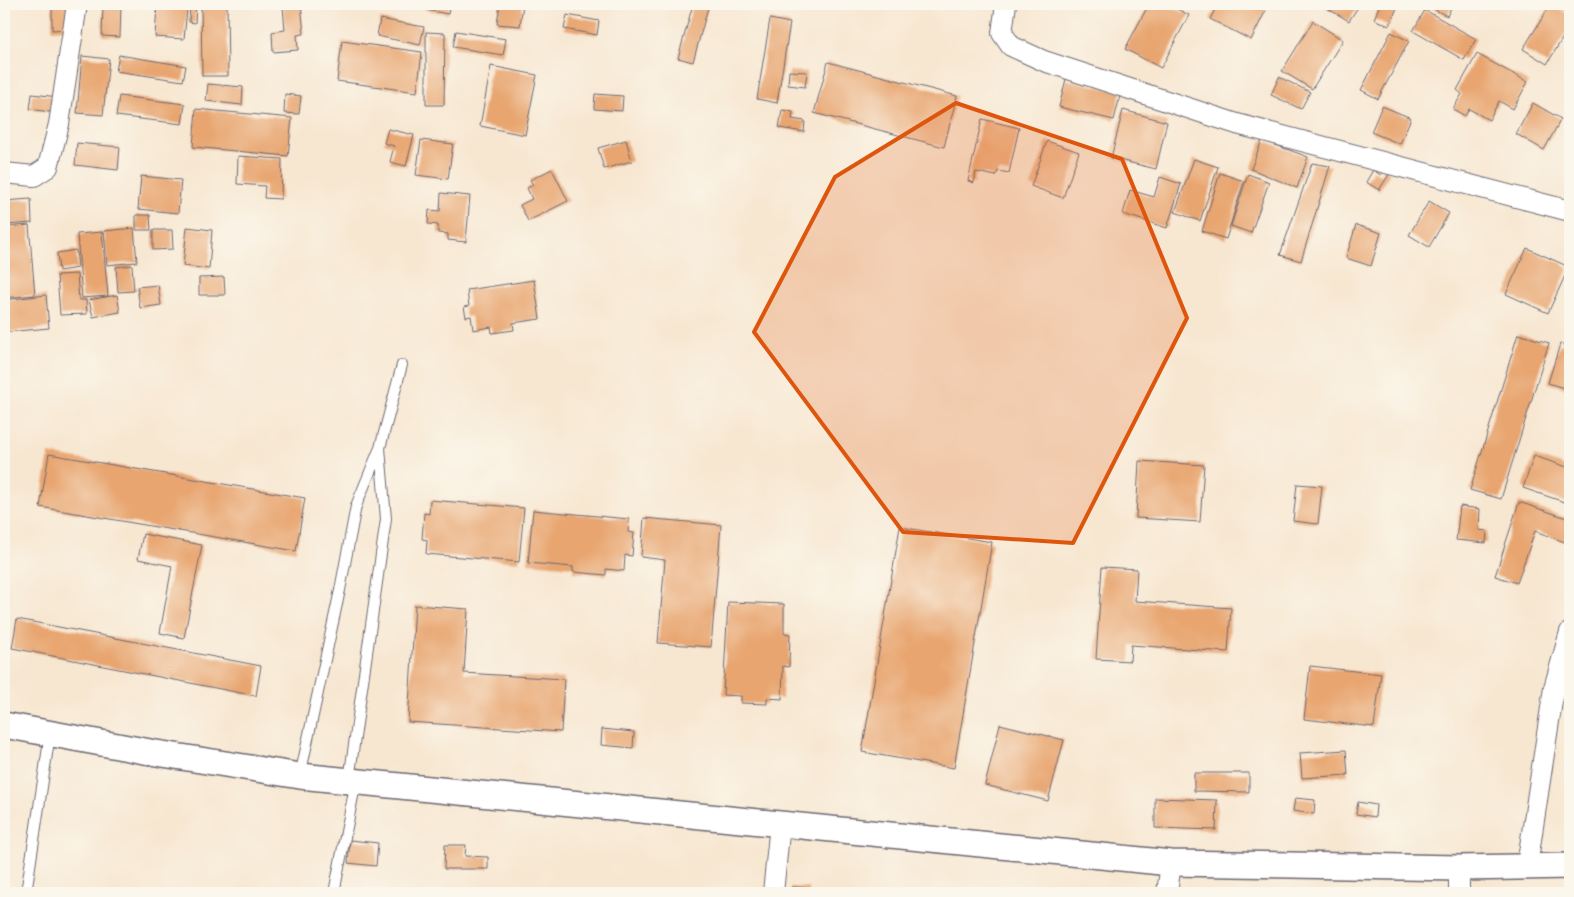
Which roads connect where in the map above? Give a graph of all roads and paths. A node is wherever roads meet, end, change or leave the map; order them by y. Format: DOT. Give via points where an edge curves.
graph roads {
  1 [pos="77,4"];
  2 [pos="1006,4"];
  3 [pos="4,173"];
  4 [pos="1570,211"];
  5 [pos="402,366"];
  6 [pos="380,448"];
  7 [pos="1570,632"];
  8 [pos="4,725"];
  9 [pos="50,734"];
  10 [pos="300,776"];
  11 [pos="352,781"];
  12 [pos="780,824"];
  13 [pos="1171,863"];
  14 [pos="1527,866"];
  15 [pos="1570,866"];
  16 [pos="1459,868"];
  17 [pos="26,893"];
  18 [pos="334,893"];
  19 [pos="773,893"];
  20 [pos="1167,893"];
  21 [pos="1459,893"];
  1 -- 3 [label="street" via="59,124 48,167 34,176"];
  2 -- 4 [label="street" via="1002,33 1011,46 1044,61 1237,124"];
  5 -- 6 [label="lane"];
  6 -- 10 [label="lane" via="356,506"];
  6 -- 11 [label="lane" via="386,519"];
  7 -- 14 [label="street" via="1554,688"];
  8 -- 9 [label="street"];
  9 -- 10 [label="street"];
  9 -- 17 [label="lane"];
  10 -- 11 [label="street"];
  11 -- 12 [label="street"];
  11 -- 18 [label="lane"];
  12 -- 13 [label="street"];
  12 -- 19 [label="street"];
  13 -- 16 [label="street"];
  13 -- 20 [label="street"];
  14 -- 15 [label="street"];
  14 -- 16 [label="street"];
  16 -- 21 [label="street"];
}
